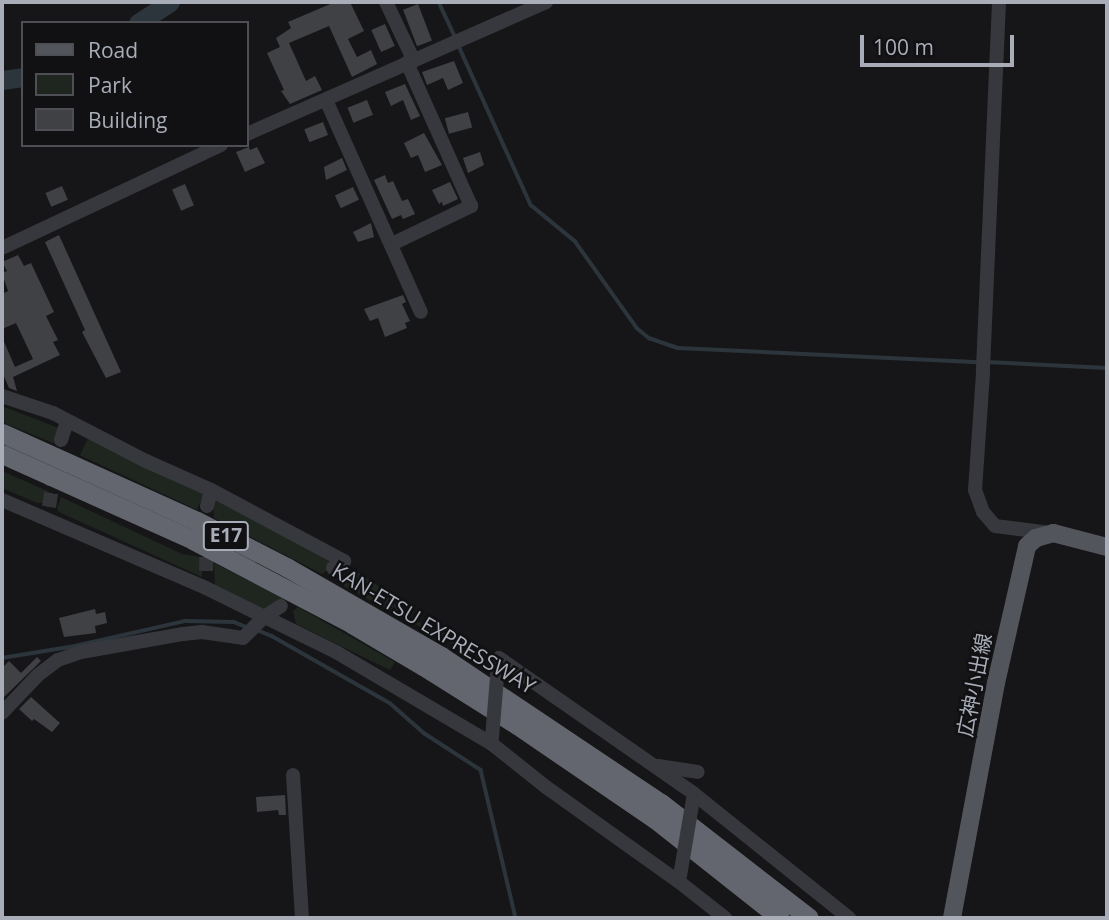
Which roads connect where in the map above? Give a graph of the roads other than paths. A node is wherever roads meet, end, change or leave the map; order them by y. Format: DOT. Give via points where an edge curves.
graph roads {
  1 [pos="386,2"];
  2 [pos="546,2"];
  3 [pos="999,2"];
  4 [pos="410,62"];
  5 [pos="326,100"];
  6 [pos="248,134"];
  7 [pos="217,147"];
  8 [pos="392,244"];
  9 [pos="2,248"];
  10 [pos="421,312"];
  11 [pos="2,396"];
  12 [pos="66,421"];
  13 [pos="2,433"];
  14 [pos="61,440"];
  15 [pos="2,454"];
  16 [pos="211,490"];
  17 [pos="2,500"];
  18 [pos="207,506"];
  19 [pos="1053,533"];
  20 [pos="1107,547"];
  21 [pos="333,568"];
  22 [pos="206,571"];
  23 [pos="206,588"];
  24 [pos="281,606"];
  25 [pos="264,617"];
  26 [pos="2,713"];
  27 [pos="492,741"];
  28 [pos="654,766"];
  29 [pos="698,772"];
  30 [pos="293,775"];
  31 [pos="693,796"];
  32 [pos="679,878"];
  33 [pos="302,918"];
  34 [pos="725,918"];
  35 [pos="780,918"];
  36 [pos="809,918"];
  37 [pos="849,918"];
  38 [pos="952,918"];
  1 -- 4 [label="street"];
  2 -- 4 [label="street"];
  3 -- 19 [label="street" via="975,490 983,512 995,526"];
  4 -- 5 [label="street"];
  4 -- 8 [label="street" via="471,206"];
  5 -- 6 [label="street"];
  5 -- 8 [label="street"];
  7 -- 9 [label="street"];
  8 -- 10 [label="street"];
  11 -- 12 [label="street"];
  12 -- 14 [label="street"];
  12 -- 16 [label="street"];
  13 -- 36 [label="highway, KAN-ETSU EXPRESSWAY / E17" via="197,521 440,656 661,803"];
  15 -- 35 [label="highway, KAN-ETSU EXPRESSWAY / E17" via="193,540 423,666 655,819"];
  16 -- 18 [label="street"];
  16 -- 21 [label="street" via="344,561"];
  17 -- 23 [label="street" via="47,512"];
  19 -- 20 [label="main road"];
  19 -- 38 [label="main road, 広神小出線" via="1043,534 1027,546"];
  22 -- 23 [label="street"];
  23 -- 25 [label="street"];
  24 -- 25 [label="street"];
  25 -- 26 [label="street" via="243,638 183,634 58,660"];
  25 -- 27 [label="street" via="336,652"];
  27 -- 28 [label="street, bridge" via="499,658"];
  27 -- 32 [label="street" via="546,787"];
  28 -- 29 [label="street"];
  28 -- 31 [label="street"];
  30 -- 33 [label="street"];
  31 -- 32 [label="street, bridge"];
  31 -- 37 [label="street"];
  32 -- 34 [label="street"];
}
